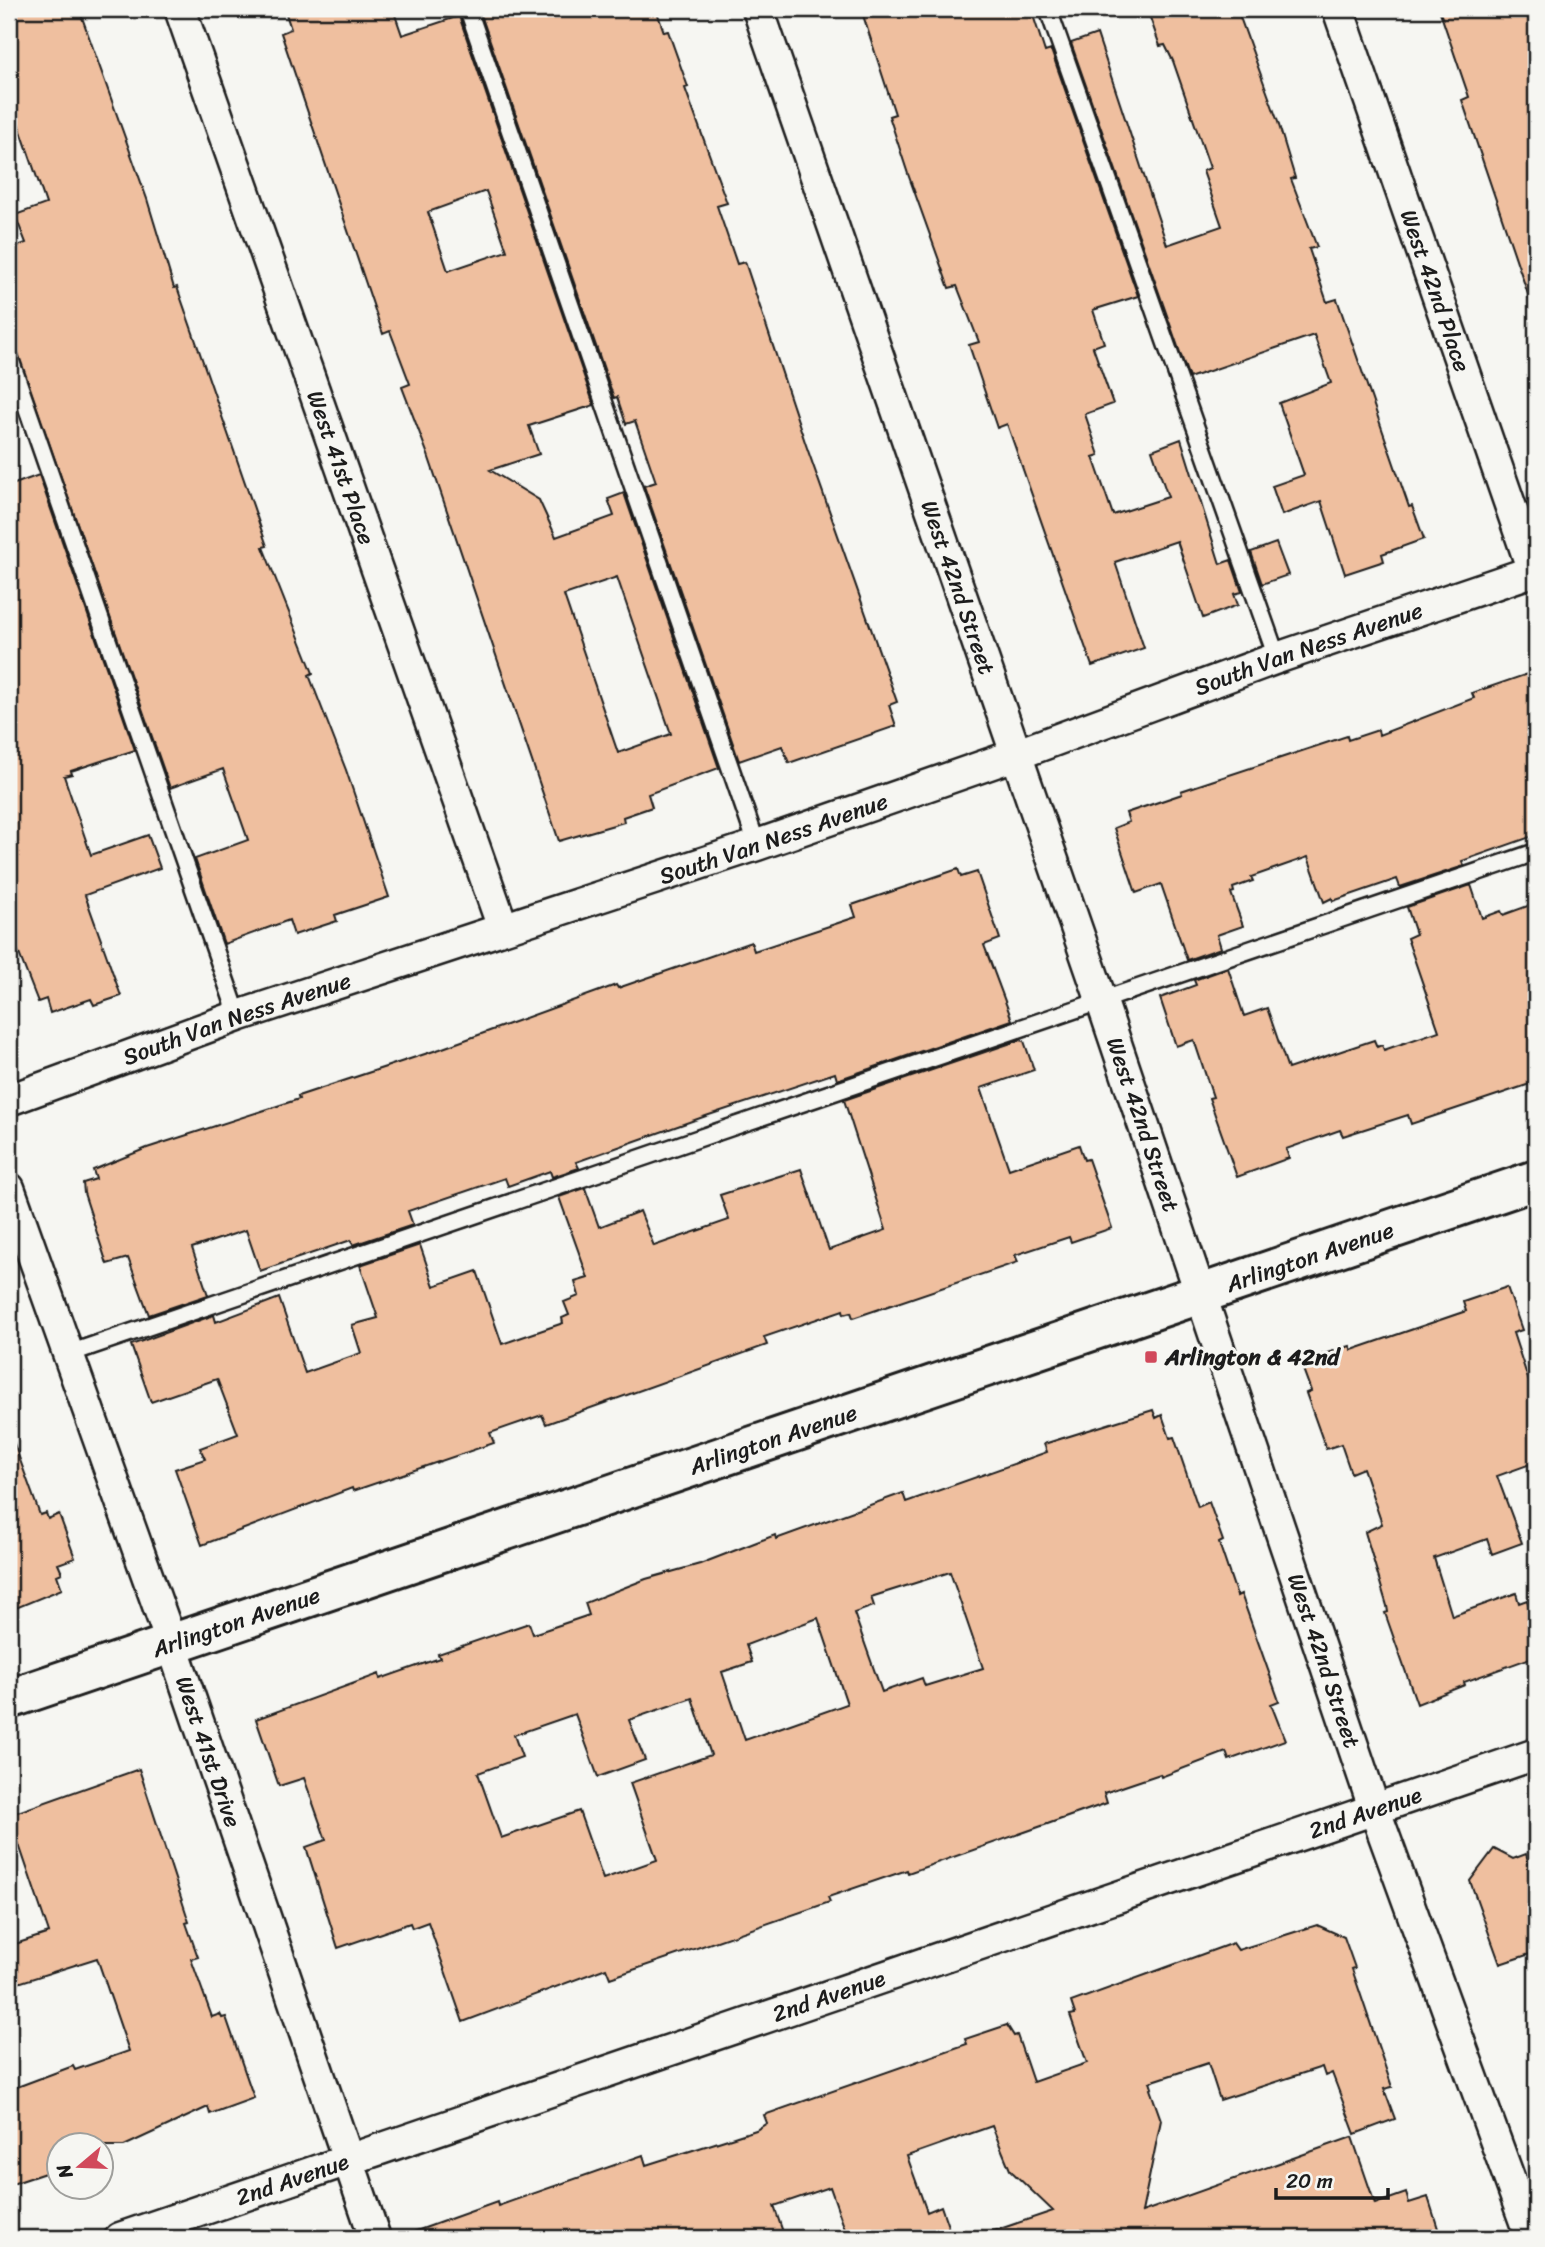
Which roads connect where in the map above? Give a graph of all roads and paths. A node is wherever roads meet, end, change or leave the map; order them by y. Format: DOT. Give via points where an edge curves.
graph roads {
  1 [pos="180,9"];
  2 [pos="468,9"];
  3 [pos="758,9"];
  4 [pos="1048,9"];
  5 [pos="1338,9"];
  6 [pos="9,356"];
  7 [pos="1535,571"];
  8 [pos="1277,658"];
  9 [pos="1016,755"];
  10 [pos="757,845"];
  11 [pos="1536,852"];
  12 [pos="503,928"];
  13 [pos="1102,1002"];
  14 [pos="238,1016"];
  15 [pos="9,1100"];
  16 [pos="1536,1180"];
  17 [pos="9,1188"];
  18 [pos="1200,1295"];
  19 [pos="68,1354"];
  20 [pos="171,1643"];
  21 [pos="9,1699"];
  22 [pos="1536,1754"];
  23 [pos="1374,1808"];
  24 [pos="348,2158"];
  25 [pos="120,2238"];
  26 [pos="375,2238"];
  27 [pos="1531,2238"];
  1 -- 12 [label="street, West 41st Place"];
  2 -- 10 [label="lane"];
  3 -- 9 [label="street, West 42nd Street"];
  4 -- 8 [label="lane"];
  5 -- 7 [label="street, West 42nd Place"];
  6 -- 14 [label="lane"];
  7 -- 8 [label="street, South Van Ness Avenue"];
  8 -- 9 [label="street, South Van Ness Avenue"];
  9 -- 10 [label="street, South Van Ness Avenue"];
  9 -- 13 [label="street, West 42nd Street"];
  10 -- 12 [label="street, South Van Ness Avenue"];
  11 -- 13 [label="lane"];
  12 -- 14 [label="street, South Van Ness Avenue"];
  13 -- 18 [label="street, West 42nd Street"];
  13 -- 19 [label="lane"];
  14 -- 15 [label="street, South Van Ness Avenue"];
  16 -- 18 [label="main road, Arlington Avenue"];
  17 -- 19 [label="street, West 41st Drive"];
  18 -- 20 [label="main road, Arlington Avenue"];
  18 -- 23 [label="street, West 42nd Street"];
  19 -- 20 [label="street, West 41st Drive"];
  20 -- 21 [label="main road, Arlington Avenue"];
  20 -- 24 [label="street, West 41st Drive"];
  22 -- 23 [label="street, 2nd Avenue"];
  23 -- 24 [label="street, 2nd Avenue"];
  23 -- 27 [label="street, West 42nd Street"];
  24 -- 25 [label="street, 2nd Avenue"];
  24 -- 26 [label="street, West 41st Drive"];
}
